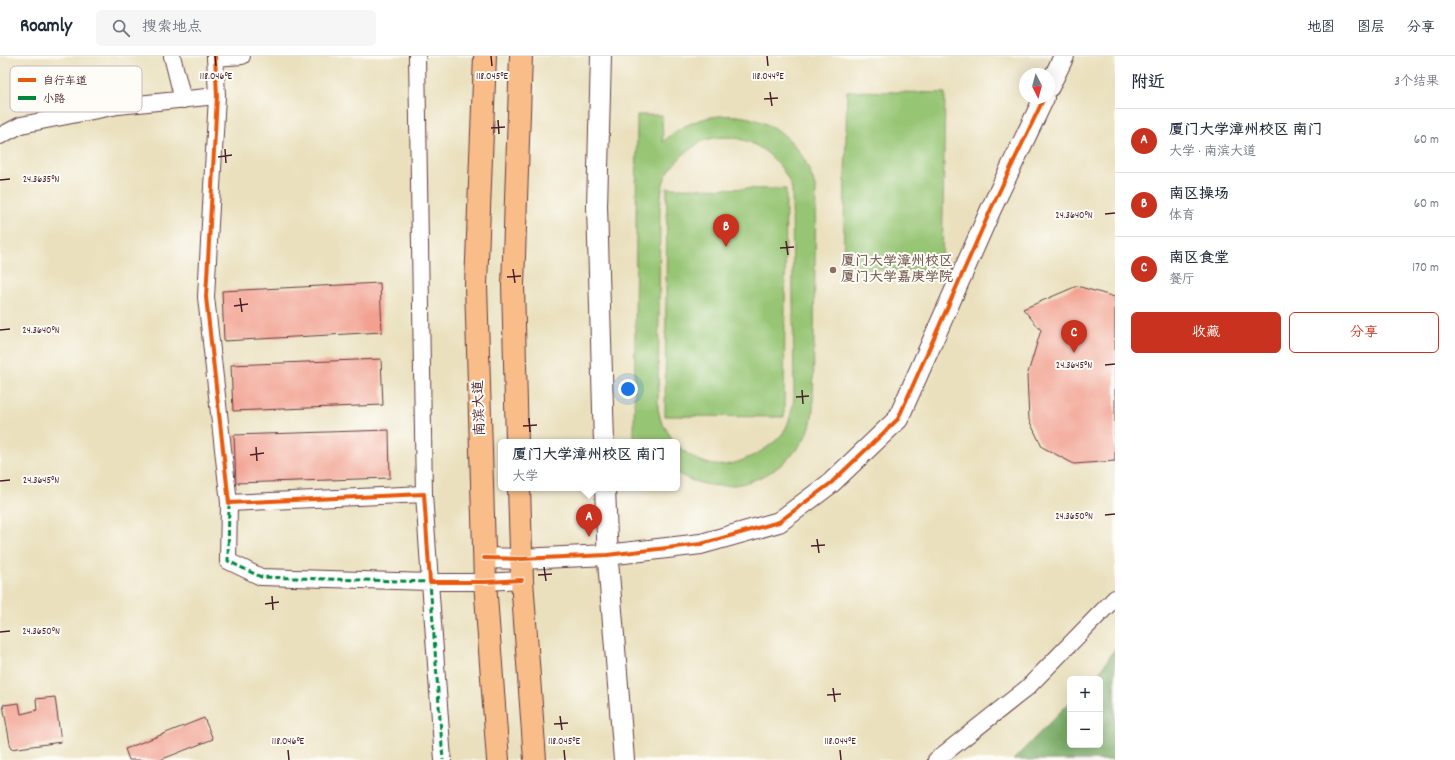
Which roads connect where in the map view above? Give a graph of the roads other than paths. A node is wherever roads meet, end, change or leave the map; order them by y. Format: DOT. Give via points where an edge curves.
graph roads {
  1 [pos="172,56"];
  2 [pos="242,56"];
  3 [pos="417,56"];
  4 [pos="485,56"];
  5 [pos="521,56"];
  6 [pos="601,56"];
  7 [pos="1064,56"];
  8 [pos="215,57"];
  9 [pos="1055,75"];
  10 [pos="216,96"];
  11 [pos="183,100"];
  12 [pos="142,104"];
  13 [pos="1041,104"];
  14 [pos="87,112"];
  15 [pos="0,136"];
  16 [pos="517,439"];
  17 [pos="604,439"];
  18 [pos="519,491"];
  19 [pos="606,491"];
  20 [pos="424,494"];
  21 [pos="229,503"];
  22 [pos="608,555"];
  23 [pos="484,558"];
  24 [pos="521,559"];
  25 [pos="522,580"];
  26 [pos="430,582"];
  27 [pos="485,582"];
  28 [pos="1115,598"];
  29 [pos="443,760"];
  30 [pos="498,760"];
  31 [pos="535,760"];
  32 [pos="624,760"];
  33 [pos="936,760"];
  1 -- 11 [label="street"];
  2 -- 8 [label="street"];
  3 -- 20 [label="street"];
  4 -- 23 [label="main road, 南滨大道" via="476,284"];
  5 -- 16 [label="main road" via="513,285"];
  6 -- 17 [label="street" via="597,206"];
  7 -- 9 [label="street"];
  8 -- 10 [label="street"];
  10 -- 11 [label="street"];
  10 -- 21 [label="street" via="206,297"];
  11 -- 12 [label="street"];
  13 -- 22 [label="street" via="991,209 898,418 831,483 779,522 701,544"];
  14 -- 15 [label="street" via="21,125"];
  18 -- 24 [label="main road"];
  19 -- 22 [label="street"];
  20 -- 21 [label="street"];
  20 -- 26 [label="street"];
  21 -- 26 [label="street" via="228,561 261,577"];
  22 -- 24 [label="street"];
  22 -- 32 [label="street"];
  23 -- 24 [label="street"];
  23 -- 27 [label="main road, 南滨大道"];
  24 -- 25 [label="main road"];
  25 -- 27 [label="street"];
  25 -- 31 [label="main road"];
  26 -- 27 [label="street"];
  26 -- 29 [label="street"];
  27 -- 30 [label="main road, 南滨大道"];
  28 -- 33 [label="street" via="1027,688"];
}
